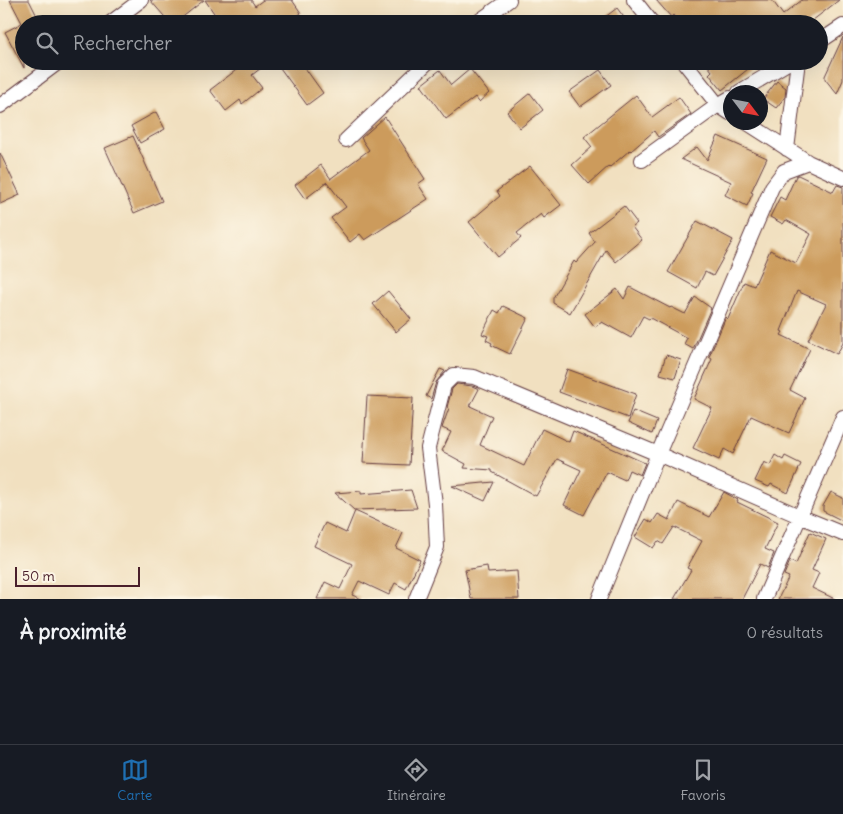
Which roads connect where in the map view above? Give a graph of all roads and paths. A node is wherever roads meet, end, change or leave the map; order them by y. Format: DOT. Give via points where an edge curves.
graph roads {
  1 [pos="141,0"];
  2 [pos="509,0"];
  3 [pos="634,0"];
  4 [pos="121,15"];
  5 [pos="487,15"];
  6 [pos="646,15"];
  7 [pos="843,26"];
  8 [pos="828,36"];
  9 [pos="48,70"];
  10 [pos="420,70"];
  11 [pos="690,70"];
  12 [pos="776,70"];
  13 [pos="797,70"];
  14 [pos="751,85"];
  15 [pos="723,102"];
  16 [pos="718,105"];
  17 [pos="0,106"];
  18 [pos="723,108"];
  19 [pos="758,130"];
  20 [pos="346,140"];
  21 [pos="788,149"];
  22 [pos="642,160"];
  23 [pos="808,162"];
  24 [pos="843,178"];
  25 [pos="843,417"];
  26 [pos="658,454"];
  27 [pos="799,516"];
  28 [pos="843,534"];
  29 [pos="416,599"];
  30 [pos="599,599"];
  31 [pos="764,599"];
  1 -- 4 [label="street"];
  2 -- 5 [label="street"];
  3 -- 6 [label="street"];
  7 -- 8 [label="street"];
  9 -- 17 [label="street"];
  10 -- 20 [label="street"];
  11 -- 16 [label="street"];
  12 -- 14 [label="street"];
  13 -- 21 [label="street"];
  15 -- 16 [label="street"];
  16 -- 18 [label="street"];
  16 -- 22 [label="street"];
  19 -- 21 [label="street"];
  21 -- 23 [label="street"];
  23 -- 24 [label="street"];
  23 -- 26 [label="street" via="784,171 772,187"];
  25 -- 27 [label="street"];
  26 -- 27 [label="street"];
  26 -- 29 [label="street" via="474,377 454,375 444,385 428,448 437,547"];
  26 -- 30 [label="street"];
  27 -- 28 [label="street"];
  27 -- 31 [label="street"];
}
